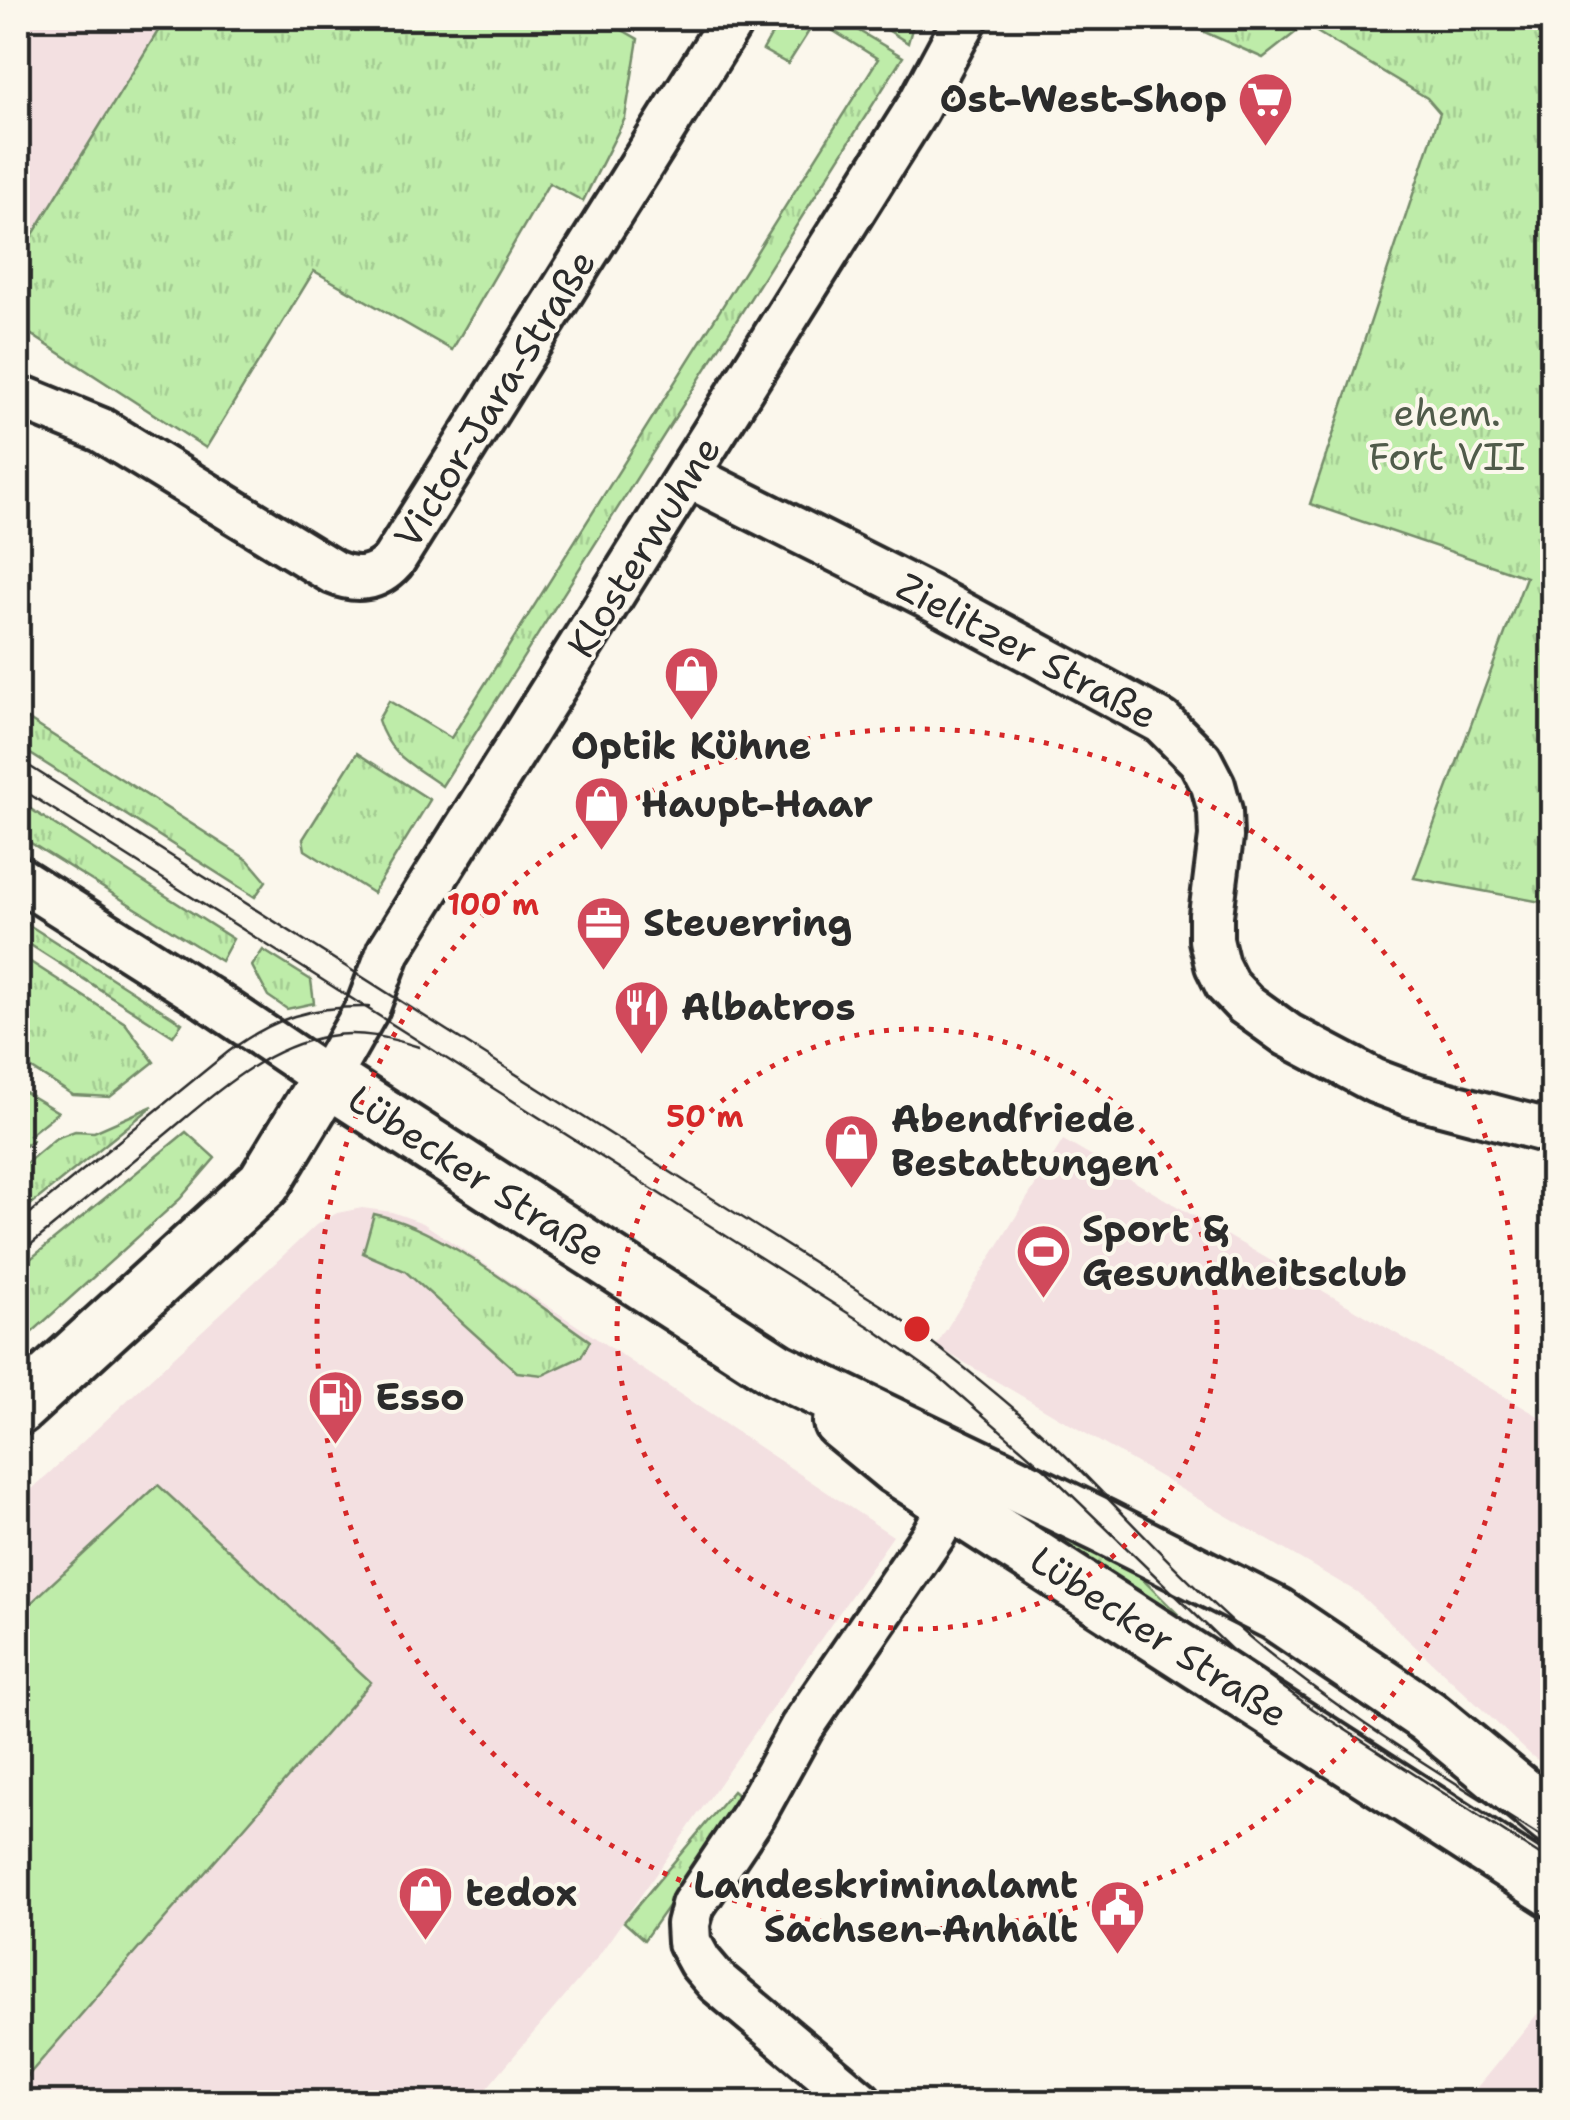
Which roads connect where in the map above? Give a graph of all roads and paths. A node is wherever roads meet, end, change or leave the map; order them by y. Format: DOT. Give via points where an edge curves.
graph roads {
  1 [pos="966,18"];
  2 [pos="729,25"];
  3 [pos="18,396"];
  4 [pos="689,476"];
  5 [pos="18,878"];
  6 [pos="327,1079"];
  7 [pos="1552,1132"];
  8 [pos="778,1370"];
  9 [pos="18,1408"];
  10 [pos="951,1504"];
  11 [pos="1552,1820"];
  12 [pos="1552,1890"];
  13 [pos="860,2102"];
  1 -- 4 [label="street, Klosterwuhne"];
  2 -- 3 [label="street, Victor-Jara-Straße" via="379,574 333,572 101,430"];
  4 -- 6 [label="street, Klosterwuhne" via="389,952 368,1007"];
  4 -- 7 [label="street, Zielitzer Straße" via="1162,722 1200,760 1213,785 1220,837 1211,940 1222,975 1245,1004 1375,1081"];
  5 -- 6 [label="street"];
  6 -- 8 [label="main road, Lübecker Straße"];
  6 -- 9 [label="main road" via="264,1183"];
  8 -- 10 [label="main road, Lübecker Straße" via="896,1468"];
  8 -- 11 [label="main road, Lübecker Straße" via="1276,1614 1427,1716"];
  10 -- 12 [label="main road, Lübecker Straße"];
  10 -- 13 [label="street" via="802,1727 688,1924 690,1942 717,1982"];
}
